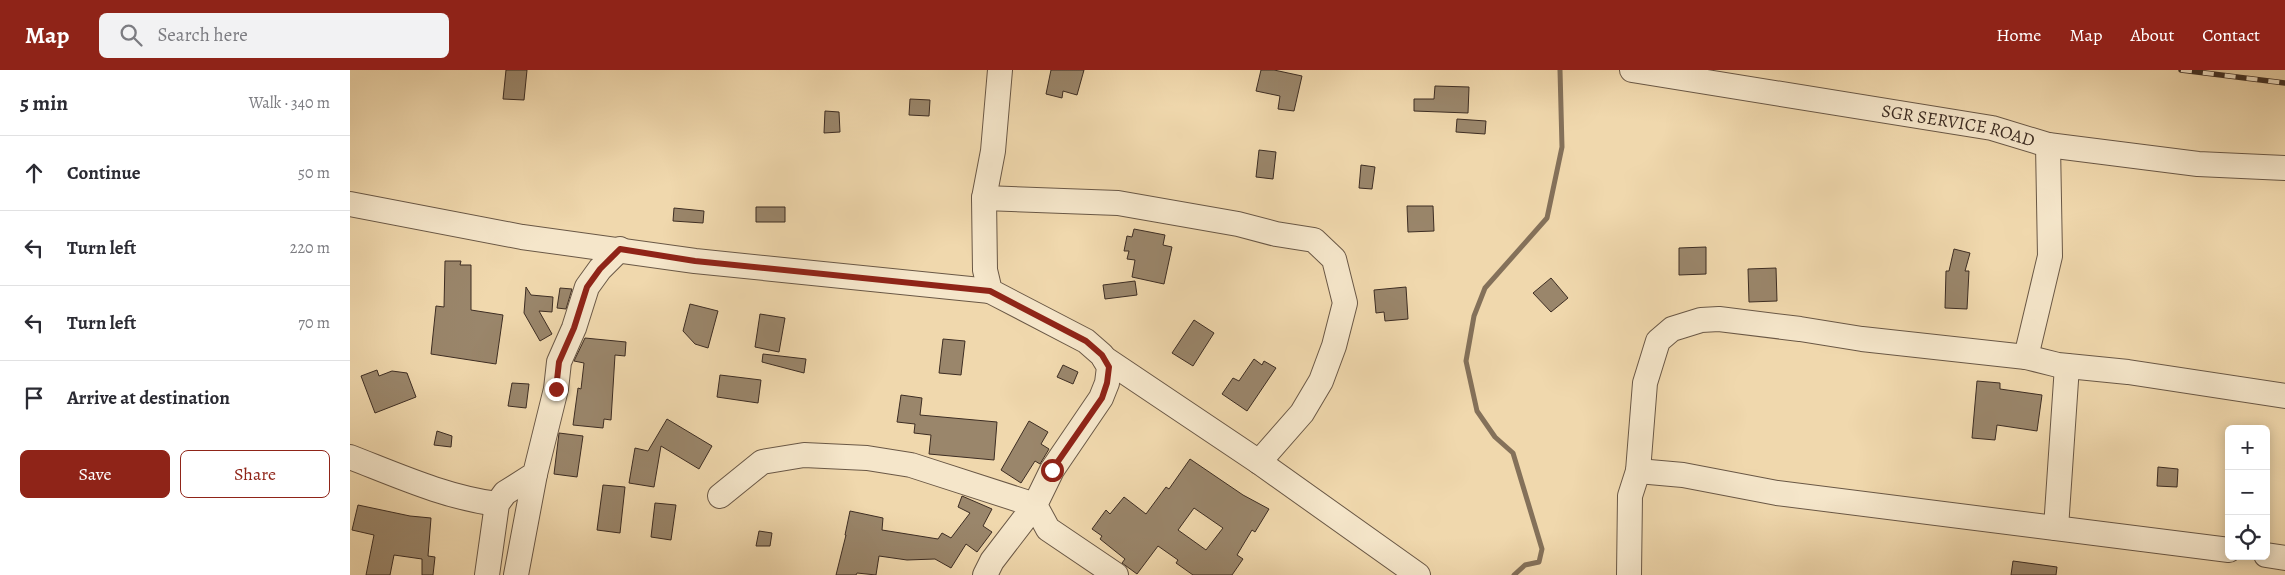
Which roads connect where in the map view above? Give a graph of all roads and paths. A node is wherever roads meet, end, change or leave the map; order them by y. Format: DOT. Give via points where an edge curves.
graph roads {
  1 [pos="1000,70"];
  2 [pos="1646,71"];
  3 [pos="2048,145"];
  4 [pos="2285,168"];
  5 [pos="984,198"];
  6 [pos="350,204"];
  7 [pos="620,249"];
  8 [pos="990,291"];
  9 [pos="1104,358"];
  10 [pos="2026,358"];
  11 [pos="2067,366"];
  12 [pos="2285,396"];
  13 [pos="350,457"];
  14 [pos="1259,462"];
  15 [pos="1638,471"];
  16 [pos="535,474"];
  17 [pos="720,496"];
  18 [pos="497,504"];
  19 [pos="1035,505"];
  20 [pos="2056,528"];
  21 [pos="2225,549"];
  22 [pos="2270,556"];
  23 [pos="2285,558"];
  24 [pos="486,575"];
  25 [pos="516,575"];
  26 [pos="985,575"];
  27 [pos="1116,575"];
  28 [pos="1418,575"];
  29 [pos="1629,575"];
  1 -- 5 [label="street" via="993,151"];
  2 -- 3 [label="street, SGR SERVICE ROAD" via="1992,128"];
  3 -- 4 [label="street, SGR SERVICE ROAD" via="2198,164"];
  3 -- 10 [label="street" via="2050,256"];
  5 -- 8 [label="street" via="985,270"];
  5 -- 14 [label="street" via="1118,203 1228,222 1314,240 1334,259 1345,304 1334,346 1321,381 1302,413"];
  6 -- 7 [label="street" via="522,237"];
  7 -- 8 [label="street" via="695,261"];
  7 -- 16 [label="street" via="587,287 559,362 556,389"];
  8 -- 9 [label="street" via="1086,341"];
  9 -- 14 [label="street"];
  9 -- 19 [label="street" via="1109,367 1102,398 1052,470"];
  10 -- 11 [label="street"];
  10 -- 15 [label="street" via="1728,320 1701,320 1672,329 1658,341 1645,383"];
  11 -- 12 [label="street"];
  11 -- 20 [label="street"];
  13 -- 18 [label="street" via="444,493"];
  14 -- 28 [label="street"];
  15 -- 20 [label="street" via="1683,475 1777,493"];
  15 -- 29 [label="street" via="1630,496"];
  16 -- 18 [label="street" via="505,493"];
  16 -- 25 [label="street"];
  17 -- 19 [label="street" via="762,462 804,455 867,458 911,465"];
  18 -- 24 [label="street"];
  19 -- 26 [label="street"];
  19 -- 27 [label="street" via="1048,529"];
  20 -- 21 [label="street"];
  22 -- 23 [label="street"];
}
